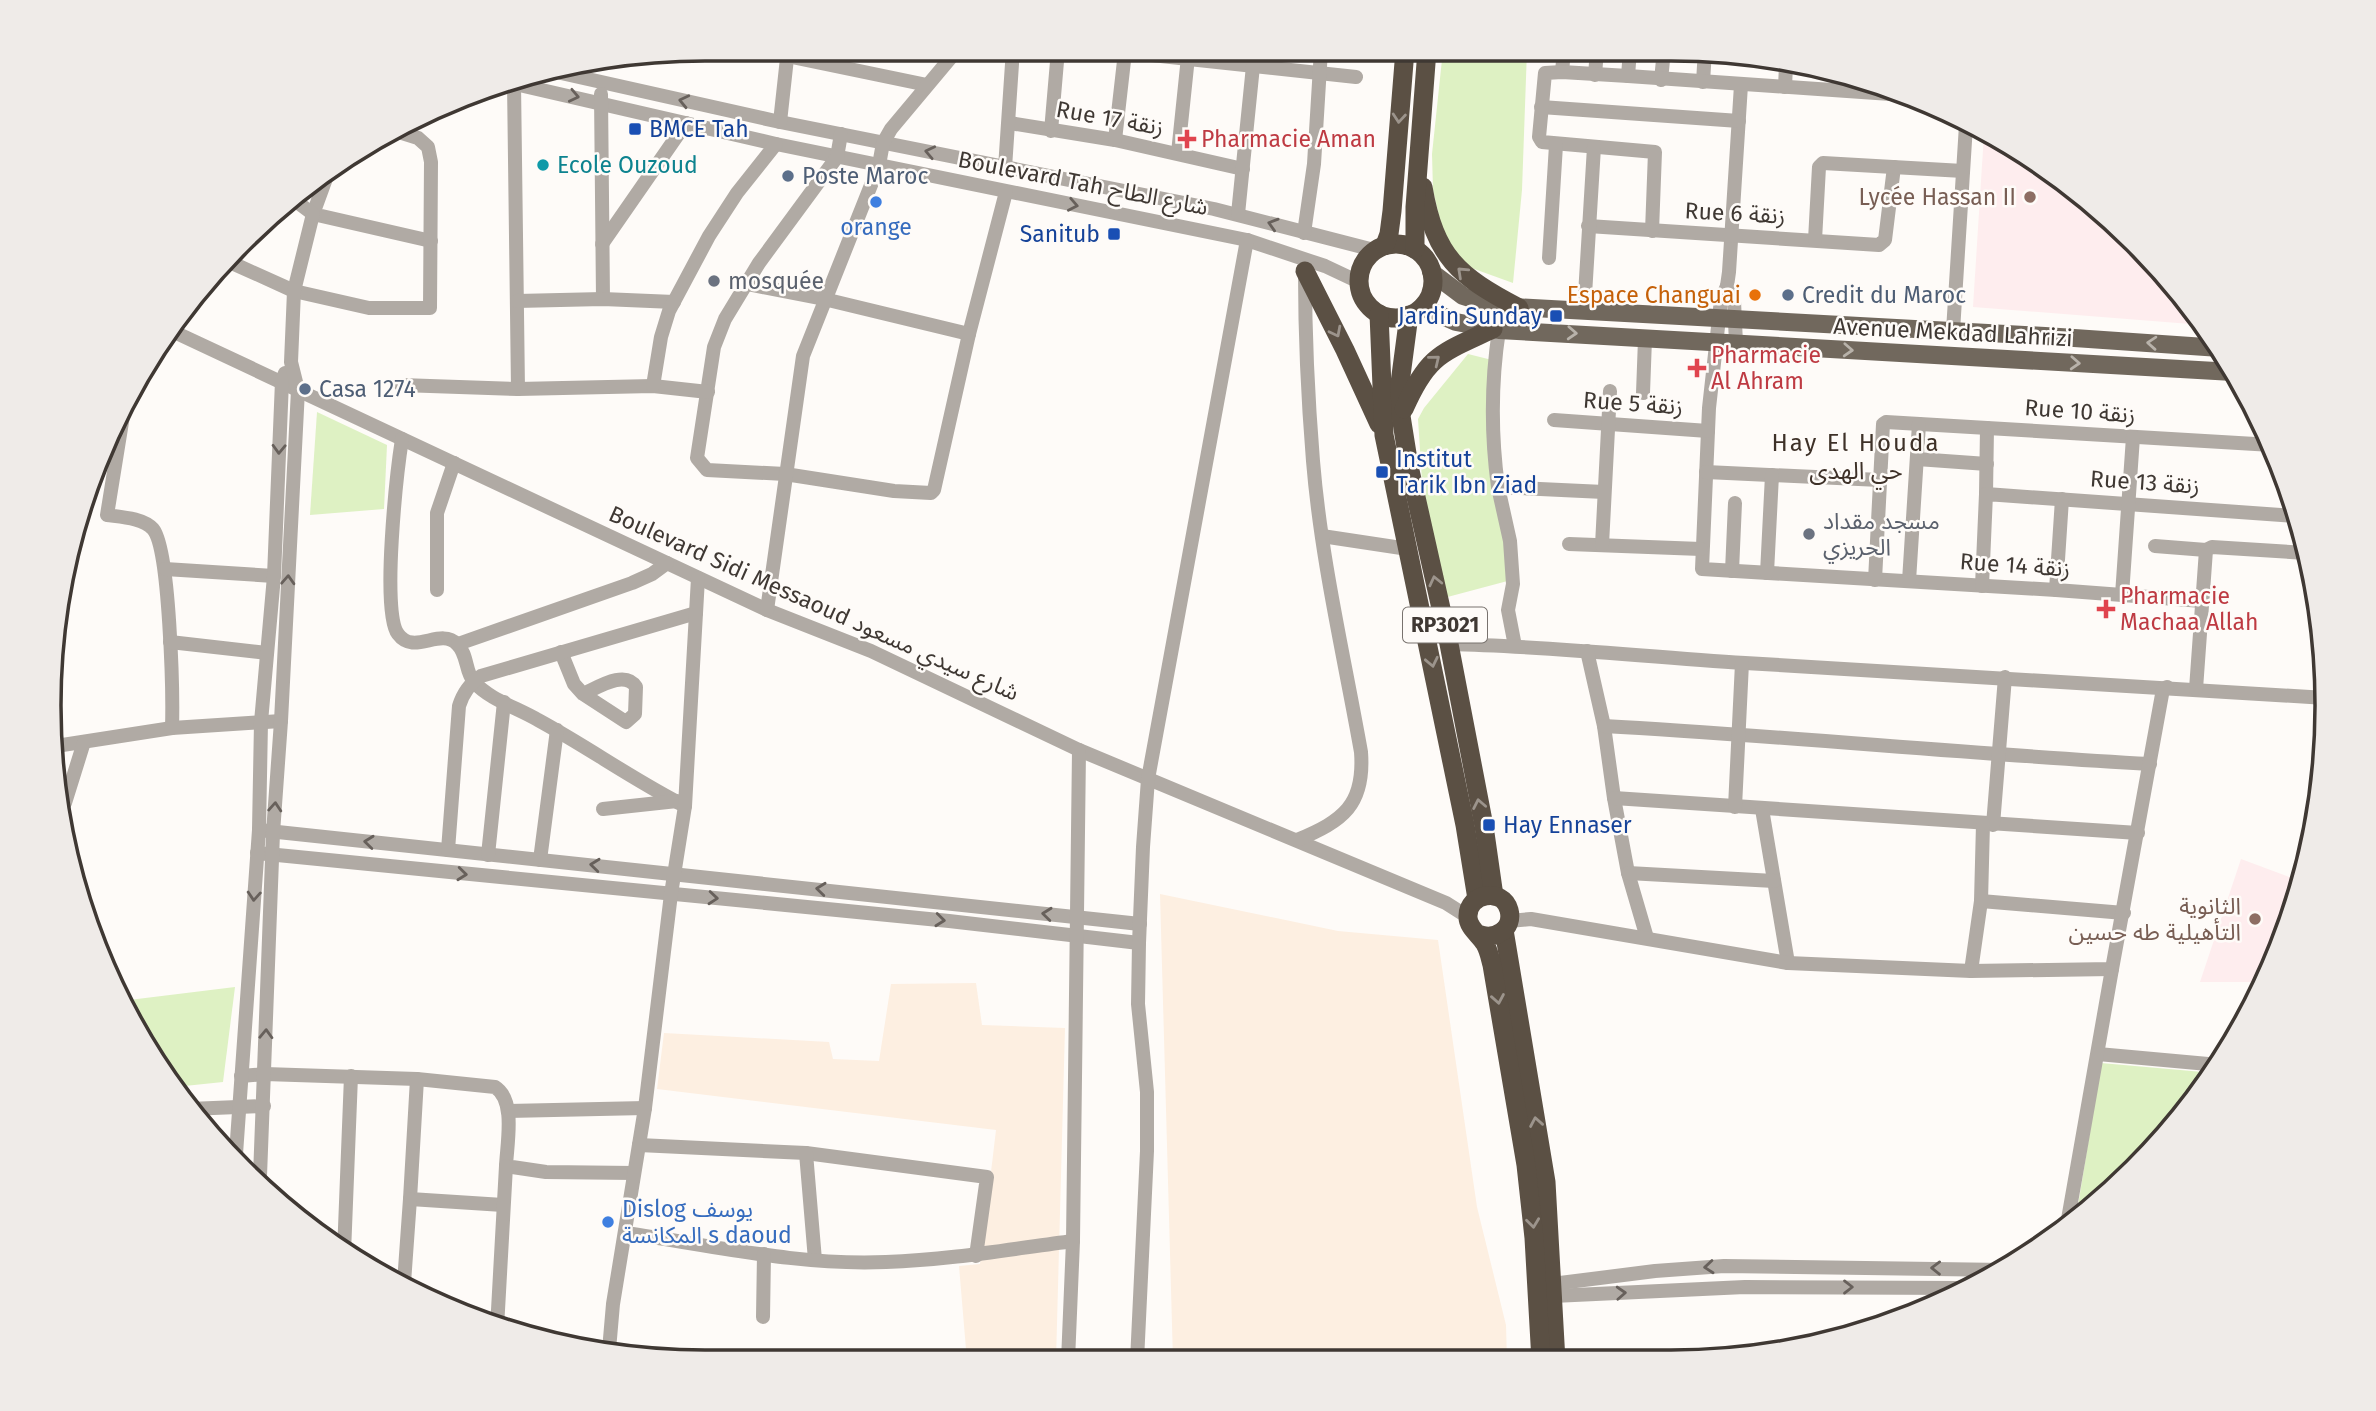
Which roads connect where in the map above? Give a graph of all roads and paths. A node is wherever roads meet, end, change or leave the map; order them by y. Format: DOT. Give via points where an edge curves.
graph roads {
  1 [pos="787,61"];
  2 [pos="823,61"];
  3 [pos="948,61"];
  4 [pos="1013,61"];
  5 [pos="1057,61"];
  6 [pos="1124,61"];
  7 [pos="1188,61"];
  8 [pos="1217,61"];
  9 [pos="1321,61"];
  10 [pos="1404,61"];
  11 [pos="1426,61"];
  12 [pos="1563,61"];
  13 [pos="1596,61"];
  14 [pos="1629,61"];
  15 [pos="1663,61"];
  16 [pos="1704,63"];
  17 [pos="1253,66"];
  18 [pos="1562,72"];
  19 [pos="1785,72"];
  20 [pos="1320,73"];
  21 [pos="1595,75"];
  22 [pos="573,76"];
  23 [pos="1628,76"];
  24 [pos="1356,77"];
  25 [pos="1661,80"];
  26 [pos="601,82"];
  27 [pos="1703,82"];
  28 [pos="928,85"];
  29 [pos="1741,85"];
  30 [pos="529,86"];
  31 [pos="1784,87"];
  32 [pos="511,91"];
  33 [pos="1870,93"];
  34 [pos="601,102"];
  35 [pos="1541,107"];
  36 [pos="1739,121"];
  37 [pos="780,122"];
  38 [pos="1010,122"];
  39 [pos="686,123"];
  40 [pos="1051,131"];
  41 [pos="841,134"];
  42 [pos="1965,134"];
  43 [pos="408,135"];
  44 [pos="1115,140"];
  45 [pos="883,143"];
  46 [pos="776,144"];
  47 [pos="1556,145"];
  48 [pos="1594,147"];
  49 [pos="1178,153"];
  50 [pos="837,157"];
  51 [pos="880,165"];
  52 [pos="1419,165"];
  53 [pos="1894,167"];
  54 [pos="1005,168"];
  55 [pos="1243,169"];
  56 [pos="1963,172"];
  57 [pos="323,187"];
  58 [pos="1006,192"];
  59 [pos="300,205"];
  60 [pos="313,214"];
  61 [pos="1238,214"];
  62 [pos="1588,226"];
  63 [pos="1652,231"];
  64 [pos="1304,233"];
  65 [pos="1731,236"];
  66 [pos="1247,240"];
  67 [pos="1815,240"];
  68 [pos="431,241"];
  69 [pos="602,244"];
  70 [pos="1380,248"];
  71 [pos="1415,249"];
  72 [pos="1549,258"];
  73 [pos="236,265"];
  74 [pos="1305,265"];
  75 [pos="1432,272"];
  76 [pos="1359,282"];
  77 [pos="747,284"];
  78 [pos="294,291"];
  79 [pos="1585,295"];
  80 [pos="603,299"];
  81 [pos="824,299"];
  82 [pos="517,301"];
  83 [pos="674,302"];
  84 [pos="1519,308"];
  85 [pos="1415,311"];
  86 [pos="1380,314"];
  87 [pos="1727,319"];
  88 [pos="1496,329"];
  89 [pos="1953,331"];
  90 [pos="179,334"];
  91 [pos="969,334"];
  92 [pos="1644,339"];
  93 [pos="1716,342"];
  94 [pos="1736,344"];
  95 [pos="2205,347"];
  96 [pos="291,362"];
  97 [pos="2221,371"];
  98 [pos="282,381"];
  99 [pos="401,385"];
  100 [pos="653,386"];
  101 [pos="518,389"];
  102 [pos="298,390"];
  103 [pos="1610,391"];
  104 [pos="709,392"];
  105 [pos="1643,393"];
  106 [pos="1401,416"];
  107 [pos="1554,420"];
  108 [pos="1608,424"];
  109 [pos="1919,424"];
  110 [pos="1987,428"];
  111 [pos="1708,431"];
  112 [pos="1384,435"];
  113 [pos="2133,437"];
  114 [pos="402,439"];
  115 [pos="119,440"];
  116 [pos="2259,444"];
  117 [pos="1917,459"];
  118 [pos="454,463"];
  119 [pos="1987,464"];
  120 [pos="1706,472"];
  121 [pos="785,474"];
  122 [pos="1772,475"];
  123 [pos="1880,480"];
  124 [pos="1498,487"];
  125 [pos="1604,492"];
  126 [pos="1989,494"];
  127 [pos="2062,499"];
  128 [pos="1735,503"];
  129 [pos="2128,504"];
  130 [pos="2286,515"];
  131 [pos="1322,536"];
  132 [pos="1569,544"];
  133 [pos="1602,545"];
  134 [pos="2155,546"];
  135 [pos="1701,549"];
  136 [pos="1408,550"];
  137 [pos="2206,550"];
  138 [pos="2296,552"];
  139 [pos="667,563"];
  140 [pos="165,569"];
  141 [pos="1732,571"];
  142 [pos="1768,573"];
  143 [pos="274,576"];
  144 [pos="698,578"];
  145 [pos="1875,580"];
  146 [pos="1909,581"];
  147 [pos="1982,586"];
  148 [pos="437,590"];
  149 [pos="2056,590"];
  150 [pos="2122,595"];
  151 [pos="2202,601"];
  152 [pos="767,610"];
  153 [pos="696,612"];
  154 [pos="170,642"];
  155 [pos="458,644"];
  156 [pos="1449,645"];
  157 [pos="1515,646"];
  158 [pos="1587,651"];
  159 [pos="561,652"];
  160 [pos="267,653"];
  161 [pos="1742,663"];
  162 [pos="2005,677"];
  163 [pos="473,681"];
  164 [pos="2167,687"];
  165 [pos="2196,689"];
  166 [pos="583,694"];
  167 [pos="2315,697"];
  168 [pos="504,702"];
  169 [pos="281,721"];
  170 [pos="261,722"];
  171 [pos="1604,726"];
  172 [pos="173,728"];
  173 [pos="557,730"];
  174 [pos="1739,733"];
  175 [pos="84,742"];
  176 [pos="63,745"];
  177 [pos="1079,750"];
  178 [pos="1998,755"];
  179 [pos="2150,764"];
  180 [pos="1149,779"];
  181 [pos="68,794"];
  182 [pos="1614,798"];
  183 [pos="681,804"];
  184 [pos="1735,807"];
  185 [pos="603,809"];
  186 [pos="1762,809"];
  187 [pos="1988,825"];
  188 [pos="266,832"];
  189 [pos="2138,833"];
  190 [pos="1297,840"];
  191 [pos="448,850"];
  192 [pos="257,853"];
  193 [pos="273,855"];
  194 [pos="488,855"];
  195 [pos="540,860"];
  196 [pos="674,873"];
  197 [pos="1628,873"];
  198 [pos="1774,880"];
  199 [pos="671,894"];
  200 [pos="1981,901"];
  201 [pos="1490,911"];
  202 [pos="2124,913"];
  203 [pos="1078,917"];
  204 [pos="1140,923"];
  205 [pos="1078,937"];
  206 [pos="1647,938"];
  207 [pos="1139,943"];
  208 [pos="1788,963"];
  209 [pos="2112,969"];
  210 [pos="1971,971"];
  211 [pos="2098,1054"];
  212 [pos="2205,1064"];
  213 [pos="265,1074"];
  214 [pos="241,1076"];
  215 [pos="351,1076"];
  216 [pos="418,1079"];
  217 [pos="264,1106"];
  218 [pos="238,1107"];
  219 [pos="646,1108"];
  220 [pos="203,1109"];
  221 [pos="508,1111"];
  222 [pos="639,1144"];
  223 [pos="236,1146"];
  224 [pos="806,1153"];
  225 [pos="506,1166"];
  226 [pos="260,1171"];
  227 [pos="634,1173"];
  228 [pos="410,1199"];
  229 [pos="503,1205"];
  230 [pos="2069,1212"];
  231 [pos="625,1233"];
  232 [pos="345,1239"];
  233 [pos="1073,1241"];
  234 [pos="765,1254"];
  235 [pos="976,1256"];
  236 [pos="815,1260"];
  237 [pos="1980,1270"];
  238 [pos="405,1274"];
  239 [pos="1945,1288"];
  240 [pos="1552,1290"];
  241 [pos="498,1316"];
  242 [pos="763,1317"];
  243 [pos="610,1342"];
  244 [pos="1068,1350"];
  245 [pos="1138,1350"];
  246 [pos="1540,1350"];
  247 [pos="1555,1350"];
  1 -- 37 [label="street"];
  2 -- 28 [label="street"];
  3 -- 28 [label="street"];
  4 -- 38 [label="street"];
  5 -- 40 [label="street"];
  6 -- 44 [label="street"];
  7 -- 49 [label="street"];
  8 -- 17 [label="street"];
  9 -- 20 [label="street"];
  10 -- 70 [label="highway, one-way" via="1390,234"];
  11 -- 52 [label="highway"];
  12 -- 18 [label="street"];
  13 -- 21 [label="street"];
  14 -- 23 [label="street"];
  15 -- 25 [label="street"];
  16 -- 27 [label="street"];
  17 -- 20 [label="street"];
  17 -- 55 [label="street"];
  18 -- 21 [label="street"];
  18 -- 35 [label="street" via="1545,73"];
  19 -- 31 [label="street"];
  20 -- 24 [label="street"];
  20 -- 64 [label="street"];
  21 -- 23 [label="street"];
  22 -- 26 [label="street, Boulevard Tah شارع الطاح"];
  23 -- 25 [label="street"];
  25 -- 27 [label="street"];
  26 -- 34 [label="street"];
  37 -- 26 [label="street, Boulevard Tah شارع الطاح, one-way"];
  27 -- 29 [label="street"];
  28 -- 45 [label="street"];
  29 -- 31 [label="street"];
  29 -- 36 [label="street"];
  30 -- 34 [label="street, Boulevard Tah شارع الطاح, one-way"];
  31 -- 33 [label="street"];
  32 -- 82 [label="street"];
  34 -- 39 [label="street, Boulevard Tah شارع الطاح"];
  34 -- 69 [label="street"];
  35 -- 36 [label="street"];
  35 -- 47 [label="street" via="1539,137"];
  36 -- 65 [label="street"];
  37 -- 41 [label="street, Boulevard Tah شارع الطاح"];
  38 -- 40 [label="street, Rue 17 زنقة"];
  38 -- 54 [label="street"];
  39 -- 46 [label="street, Boulevard Tah شارع الطاح"];
  39 -- 69 [label="street"];
  40 -- 44 [label="street, Rue 17 زنقة"];
  41 -- 45 [label="street, Boulevard Tah شارع الطاح"];
  41 -- 50 [label="street"];
  42 -- 56 [label="street"];
  43 -- 68 [label="street" via="428,147"];
  44 -- 49 [label="street, Rue 17 زنقة"];
  45 -- 51 [label="street"];
  54 -- 45 [label="street, Boulevard Tah شارع الطاح, one-way"];
  46 -- 50 [label="street, Boulevard Tah شارع الطاح"];
  46 -- 83 [label="street" via="716,225"];
  47 -- 48 [label="street"];
  47 -- 72 [label="street"];
  48 -- 62 [label="street"];
  48 -- 63 [label="street" via="1655,152"];
  49 -- 55 [label="street, Rue 17 زنقة"];
  50 -- 51 [label="street, Boulevard Tah شارع الطاح"];
  50 -- 77 [label="street"];
  51 -- 58 [label="street, Boulevard Tah شارع الطاح"];
  51 -- 81 [label="street"];
  52 -- 71 [label="highway"];
  84 -- 52 [label="highway, one-way" via="1470,280 1445,254 1429,221"];
  53 -- 56 [label="street"];
  53 -- 67 [label="street, Rue 6 زنقة" via="1885,240 1880,245"];
  53 -- 67 [label="street" via="1821,164"];
  54 -- 61 [label="street, Boulevard Tah شارع الطاح"];
  55 -- 61 [label="street"];
  56 -- 89 [label="street"];
  57 -- 60 [label="street"];
  58 -- 66 [label="street, Boulevard Tah شارع الطاح, one-way"];
  58 -- 91 [label="street"];
  59 -- 60 [label="street"];
  60 -- 68 [label="street"];
  60 -- 78 [label="street"];
  64 -- 61 [label="street, Boulevard Tah شارع الطاح, one-way"];
  62 -- 63 [label="street, Rue 6 زنقة"];
  62 -- 79 [label="street"];
  63 -- 65 [label="street, Rue 6 زنقة"];
  64 -- 70 [label="street, Boulevard Tah شارع الطاح"];
  65 -- 67 [label="street, Rue 6 زنقة"];
  65 -- 87 [label="street" via="1727,286 1734,301"];
  66 -- 74 [label="street, Boulevard Tah شارع الطاح"];
  66 -- 180 [label="street"];
  68 -- 78 [label="street" via="430,308 369,308"];
  69 -- 80 [label="street"];
  70 -- 71 [label="highway" via="1397,244"];
  70 -- 76 [label="highway" via="1364,262"];
  71 -- 75 [label="highway"];
  73 -- 78 [label="street"];
  74 -- 76 [label="street, Boulevard Tah شارع الطاح"];
  74 -- 112 [label="highway, one-way"];
  74 -- 131 [label="street" via="1305,336"];
  75 -- 84 [label="main road, Avenue Mekdad Lahrizi" via="1472,301"];
  75 -- 85 [label="highway, RP3021" via="1432,289"];
  76 -- 86 [label="highway" via="1365,301"];
  77 -- 81 [label="street"];
  77 -- 104 [label="street" via="719,332"];
  78 -- 96 [label="street"];
  80 -- 82 [label="street"];
  80 -- 83 [label="street"];
  81 -- 91 [label="street"];
  81 -- 121 [label="street" via="803,356"];
  82 -- 101 [label="street"];
  83 -- 100 [label="street" via="661,337"];
  84 -- 87 [label="main road, Avenue Mekdad Lahrizi"];
  85 -- 86 [label="highway" via="1399,318"];
  85 -- 88 [label="main road, Avenue Mekdad Lahrizi"];
  85 -- 106 [label="highway, RP3021" via="1400,383"];
  86 -- 112 [label="highway, RP3021"];
  87 -- 89 [label="main road, Avenue Mekdad Lahrizi"];
  87 -- 93 [label="street"];
  87 -- 94 [label="street"];
  88 -- 92 [label="main road, Avenue Mekdad Lahrizi, one-way"];
  106 -- 88 [label="highway, one-way" via="1419,377 1434,360"];
  88 -- 124 [label="street" via="1492,445"];
  95 -- 89 [label="main road, Avenue Mekdad Lahrizi, one-way"];
  90 -- 98 [label="street, Boulevard Sidi Messaoud شارع سيدي مسعود"];
  91 -- 121 [label="street" via="931,493"];
  92 -- 93 [label="main road, Avenue Mekdad Lahrizi"];
  92 -- 105 [label="street"];
  93 -- 94 [label="main road, Avenue Mekdad Lahrizi"];
  93 -- 111 [label="street"];
  94 -- 97 [label="main road, Avenue Mekdad Lahrizi, one-way"];
  96 -- 98 [label="street"];
  96 -- 102 [label="street"];
  98 -- 102 [label="street, Boulevard Sidi Messaoud شارع سيدي مسعود"];
  98 -- 143 [label="street, one-way"];
  99 -- 101 [label="street"];
  100 -- 101 [label="street"];
  100 -- 104 [label="street"];
  102 -- 114 [label="street, Boulevard Sidi Messaoud شارع سيدي مسعود"];
  169 -- 102 [label="street, one-way"];
  103 -- 108 [label="street"];
  104 -- 121 [label="street" via="697,458 701,465 706,470"];
  156 -- 106 [label="highway, RP3021, one-way"];
  107 -- 108 [label="street, Rue 5 زنقة"];
  108 -- 111 [label="street, Rue 5 زنقة"];
  108 -- 125 [label="street"];
  109 -- 110 [label="street, Rue 10 زنقة"];
  109 -- 117 [label="street"];
  109 -- 123 [label="street, Rue 10 زنقة" via="1883,424"];
  110 -- 113 [label="street, Rue 10 زنقة"];
  110 -- 119 [label="street"];
  111 -- 120 [label="street"];
  112 -- 136 [label="highway, RP3021"];
  113 -- 116 [label="street, Rue 10 زنقة"];
  113 -- 129 [label="street"];
  114 -- 118 [label="street, Boulevard Sidi Messaoud شارع سيدي مسعود"];
  114 -- 155 [label="street" via="393,509 394,624 407,641 418,644 442,638"];
  115 -- 140 [label="street" via="107,515 155,530"];
  117 -- 119 [label="street"];
  117 -- 146 [label="street"];
  118 -- 139 [label="street, Boulevard Sidi Messaoud شارع سيدي مسعود"];
  118 -- 148 [label="street" via="437,513"];
  119 -- 126 [label="street"];
  120 -- 122 [label="street"];
  120 -- 135 [label="street"];
  121 -- 152 [label="street"];
  122 -- 123 [label="street"];
  122 -- 142 [label="street"];
  123 -- 145 [label="street"];
  124 -- 125 [label="street"];
  124 -- 157 [label="street" via="1510,541 1513,584 1508,610"];
  125 -- 133 [label="street"];
  126 -- 127 [label="street, Rue 13 زنقة"];
  126 -- 147 [label="street"];
  127 -- 129 [label="street, Rue 13 زنقة"];
  127 -- 149 [label="street"];
  128 -- 141 [label="street"];
  129 -- 130 [label="street, Rue 13 زنقة"];
  129 -- 150 [label="street"];
  131 -- 136 [label="street"];
  131 -- 190 [label="street" via="1363,773 1359,793 1346,813"];
  132 -- 133 [label="street"];
  133 -- 135 [label="street"];
  134 -- 137 [label="street"];
  135 -- 141 [label="street, Rue 14 زنقة" via="1700,568"];
  136 -- 201 [label="highway, RP3021, one-way" via="1465,825"];
  137 -- 138 [label="street"];
  137 -- 151 [label="street"];
  139 -- 144 [label="street, Boulevard Sidi Messaoud شارع سيدي مسعود"];
  139 -- 155 [label="street" via="632,583"];
  140 -- 143 [label="street"];
  140 -- 154 [label="street"];
  141 -- 142 [label="street, Rue 14 زنقة"];
  142 -- 145 [label="street, Rue 14 زنقة"];
  143 -- 160 [label="street"];
  144 -- 152 [label="street, Boulevard Sidi Messaoud شارع سيدي مسعود"];
  144 -- 153 [label="street"];
  145 -- 146 [label="street, Rue 14 زنقة"];
  146 -- 147 [label="street, Rue 14 زنقة"];
  147 -- 149 [label="street, Rue 14 زنقة"];
  149 -- 150 [label="street, Rue 14 زنقة"];
  150 -- 151 [label="street, Rue 14 زنقة"];
  151 -- 165 [label="street"];
  152 -- 177 [label="street, Boulevard Sidi Messaoud شارع سيدي مسعود" via="871,651"];
  153 -- 159 [label="street"];
  153 -- 183 [label="street"];
  154 -- 160 [label="street"];
  154 -- 172 [label="street"];
  155 -- 163 [label="street"];
  156 -- 157 [label="street"];
  201 -- 156 [label="highway, RP3021, one-way" via="1484,826"];
  157 -- 158 [label="street"];
  158 -- 161 [label="street"];
  158 -- 171 [label="street"];
  159 -- 163 [label="street"];
  159 -- 166 [label="street"];
  160 -- 170 [label="street"];
  161 -- 162 [label="street"];
  161 -- 174 [label="street"];
  162 -- 164 [label="street"];
  162 -- 178 [label="street"];
  163 -- 168 [label="street"];
  163 -- 191 [label="street" via="459,706"];
  164 -- 165 [label="street"];
  164 -- 179 [label="street"];
  165 -- 167 [label="street"];
  168 -- 173 [label="street"];
  168 -- 194 [label="street"];
  169 -- 170 [label="street"];
  188 -- 169 [label="street, one-way"];
  170 -- 172 [label="street"];
  170 -- 188 [label="street"];
  171 -- 174 [label="street"];
  171 -- 182 [label="street"];
  172 -- 175 [label="street"];
  173 -- 183 [label="street"];
  173 -- 195 [label="street"];
  174 -- 178 [label="street"];
  174 -- 184 [label="street"];
  175 -- 176 [label="street"];
  175 -- 181 [label="street"];
  177 -- 180 [label="street, Boulevard Sidi Messaoud شارع سيدي مسعود"];
  177 -- 203 [label="street"];
  178 -- 179 [label="street"];
  178 -- 187 [label="street"];
  179 -- 189 [label="street"];
  180 -- 190 [label="street, Boulevard Sidi Messaoud شارع سيدي مسعود"];
  180 -- 204 [label="street"];
  182 -- 184 [label="street"];
  182 -- 197 [label="street"];
  183 -- 185 [label="street"];
  183 -- 196 [label="street"];
  184 -- 186 [label="street"];
  186 -- 187 [label="street"];
  186 -- 198 [label="street"];
  187 -- 189 [label="street"];
  187 -- 200 [label="street"];
  191 -- 188 [label="street, one-way"];
  188 -- 192 [label="street"];
  188 -- 193 [label="street"];
  189 -- 202 [label="street"];
  190 -- 201 [label="street, Boulevard Sidi Messaoud شارع سيدي مسعود" via="1446,903"];
  191 -- 194 [label="street"];
  192 -- 193 [label="street"];
  192 -- 214 [label="street, one-way"];
  193 -- 199 [label="street, one-way"];
  213 -- 193 [label="street, one-way"];
  194 -- 195 [label="street"];
  196 -- 195 [label="street, one-way"];
  196 -- 199 [label="street"];
  203 -- 196 [label="street, one-way"];
  197 -- 198 [label="street"];
  197 -- 206 [label="street"];
  198 -- 208 [label="street"];
  199 -- 205 [label="street, one-way"];
  199 -- 219 [label="street"];
  200 -- 202 [label="street"];
  200 -- 210 [label="street"];
  201 -- 206 [label="street, Boulevard Sidi Messaoud شارع سيدي مسعود"];
  240 -- 201 [label="highway, RP3021, one-way" via="1546,1182"];
  201 -- 246 [label="highway, RP3021, one-way" via="1473,930 1489,952 1492,965 1526,1165"];
  202 -- 209 [label="street"];
  203 -- 204 [label="street"];
  203 -- 205 [label="street"];
  204 -- 207 [label="street"];
  205 -- 207 [label="street"];
  205 -- 233 [label="street"];
  206 -- 208 [label="street, Boulevard Sidi Messaoud شارع سيدي مسعود"];
  207 -- 245 [label="street" via="1147,1151"];
  208 -- 210 [label="street, Boulevard Sidi Messaoud شارع سيدي مسعود"];
  209 -- 210 [label="street, Boulevard Sidi Messaoud شارع سيدي مسعود"];
  209 -- 211 [label="street"];
  211 -- 212 [label="street"];
  211 -- 230 [label="street"];
  213 -- 214 [label="street"];
  213 -- 215 [label="street"];
  213 -- 217 [label="street"];
  214 -- 218 [label="street"];
  215 -- 216 [label="street"];
  215 -- 232 [label="street"];
  216 -- 221 [label="street" via="495,1087 508,1101"];
  216 -- 228 [label="street"];
  217 -- 218 [label="street"];
  217 -- 226 [label="street"];
  218 -- 220 [label="street"];
  218 -- 223 [label="street"];
  219 -- 221 [label="street"];
  219 -- 222 [label="street"];
  221 -- 225 [label="street"];
  222 -- 224 [label="street"];
  222 -- 227 [label="street"];
  224 -- 235 [label="street" via="987,1177"];
  224 -- 236 [label="street"];
  225 -- 227 [label="street" via="546,1172"];
  225 -- 229 [label="street"];
  227 -- 231 [label="street"];
  228 -- 229 [label="street"];
  228 -- 238 [label="street"];
  229 -- 241 [label="street"];
  231 -- 234 [label="street"];
  231 -- 243 [label="street"];
  233 -- 235 [label="street"];
  233 -- 244 [label="street"];
  234 -- 236 [label="street"];
  234 -- 242 [label="street"];
  235 -- 236 [label="street" via="885,1263"];
  237 -- 240 [label="street, one-way" via="1724,1266 1655,1271"];
  240 -- 239 [label="street, one-way"];
  240 -- 247 [label="highway, RP3021"];
}
